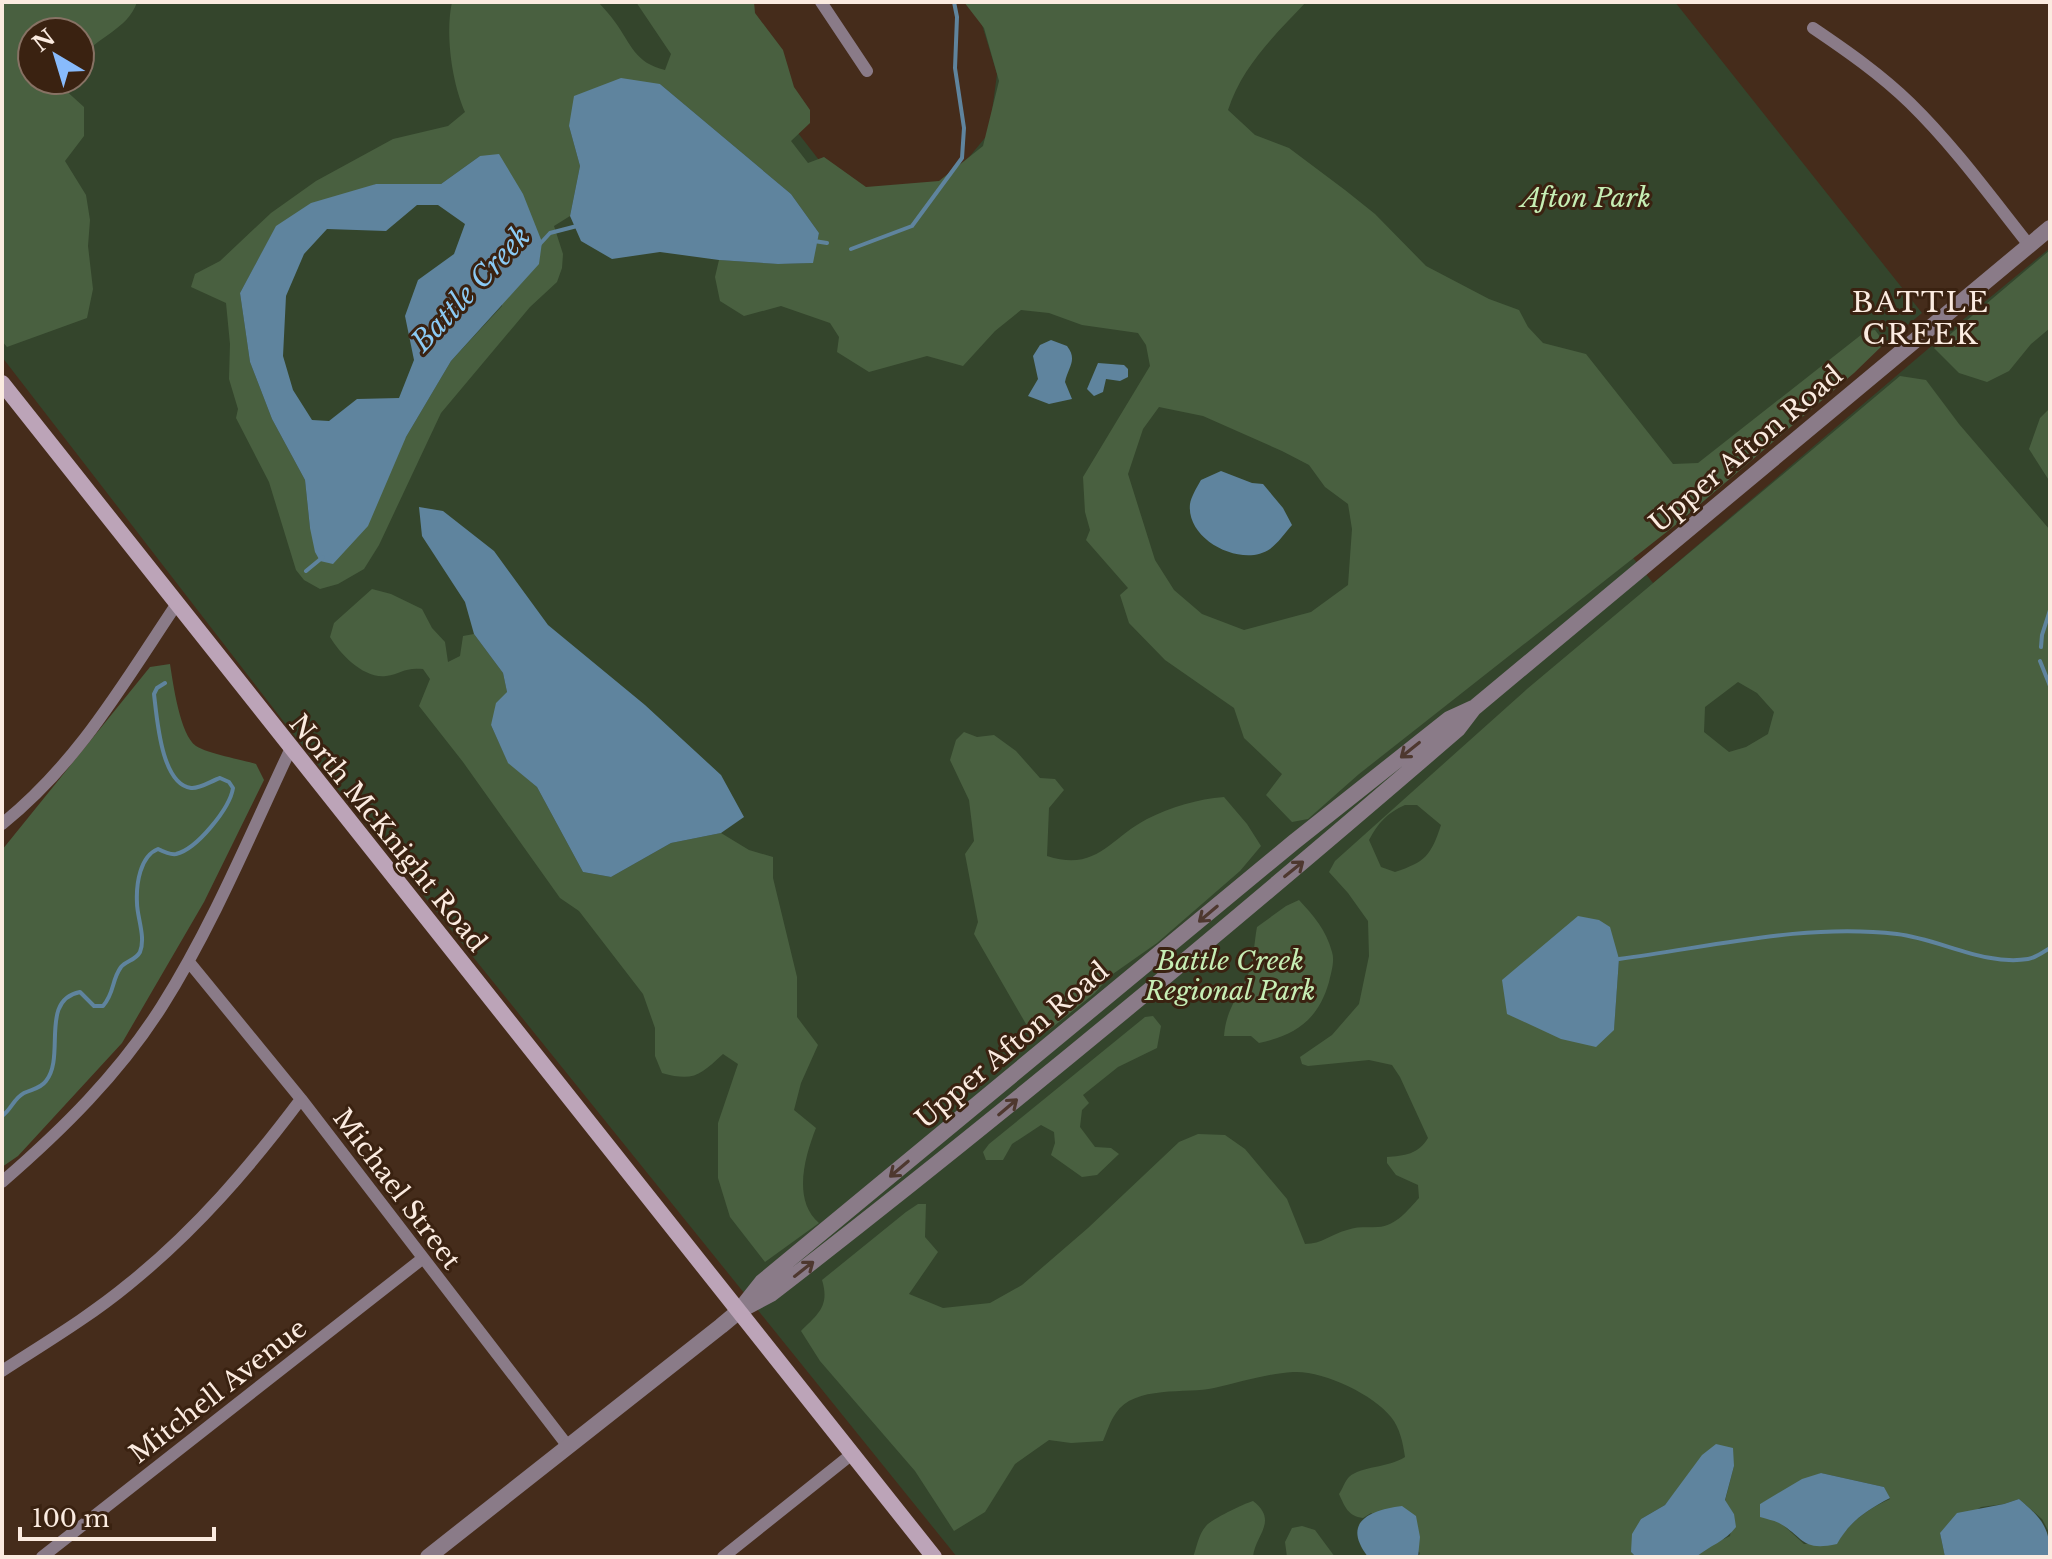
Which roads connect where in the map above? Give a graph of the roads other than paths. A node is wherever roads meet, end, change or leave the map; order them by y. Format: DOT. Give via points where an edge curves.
graph roads {
  1 [pos="821,2"];
  2 [pos="1813,28"];
  3 [pos="867,71"];
  4 [pos="2050,228"];
  5 [pos="2029,245"];
  6 [pos="2,383"];
  7 [pos="176,605"];
  8 [pos="291,748"];
  9 [pos="2,824"];
  10 [pos="189,962"];
  11 [pos="301,1099"];
  12 [pos="2,1182"];
  13 [pos="422,1259"];
  14 [pos="739,1311"];
  15 [pos="2,1371"];
  16 [pos="567,1445"];
  17 [pos="852,1454"];
  18 [pos="42,1557"];
  19 [pos="428,1557"];
  20 [pos="723,1557"];
  21 [pos="934,1557"];
  1 -- 3 [label="street"];
  2 -- 5 [label="street" via="1910,103"];
  4 -- 5 [label="street, Upper Afton Road"];
  5 -- 14 [label="street, Upper Afton Road" via="1474,708 1449,719 1294,842 762,1282"];
  6 -- 7 [label="main road, North McKnight Road"];
  7 -- 8 [label="main road, North McKnight Road"];
  7 -- 9 [label="street" via="98,723 55,776"];
  8 -- 10 [label="street"];
  8 -- 14 [label="main road, North McKnight Road"];
  10 -- 11 [label="street, Michael Street"];
  10 -- 12 [label="street" via="101,1088"];
  11 -- 13 [label="street, Michael Street"];
  11 -- 15 [label="street" via="238,1180 169,1251 93,1312"];
  13 -- 16 [label="street, Michael Street"];
  13 -- 18 [label="street, Mitchell Avenue"];
  14 -- 16 [label="street, Upper Afton Road"];
  14 -- 17 [label="main road, North McKnight Road"];
  16 -- 19 [label="street, Upper Afton Road"];
  17 -- 20 [label="street"];
  17 -- 21 [label="main road, North McKnight Road"];
}
